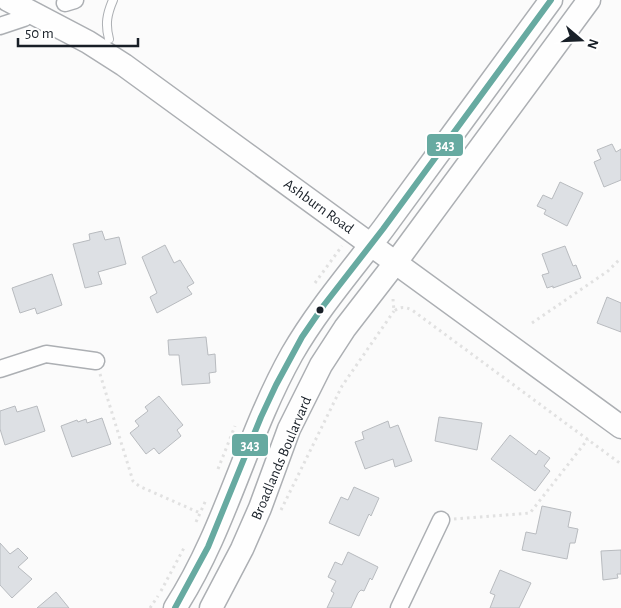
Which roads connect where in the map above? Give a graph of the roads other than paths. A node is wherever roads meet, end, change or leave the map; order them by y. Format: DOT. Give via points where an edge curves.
graph roads {
  1 [pos="8,0"];
  2 [pos="113,0"];
  3 [pos="551,0"];
  4 [pos="589,0"];
  5 [pos="30,12"];
  6 [pos="0,26"];
  7 [pos="110,39"];
  8 [pos="371,244"];
  9 [pos="396,262"];
  10 [pos="96,361"];
  11 [pos="0,369"];
  12 [pos="621,426"];
  13 [pos="441,520"];
  14 [pos="175,608"];
  15 [pos="211,608"];
  16 [pos="399,608"];
  1 -- 5 [label="main road, Ashburn Road"];
  2 -- 7 [label="lane" via="107,14 106,28"];
  3 -- 8 [label="main road"];
  4 -- 9 [label="main road, Broadlands Boularvard"];
  5 -- 6 [label="street" via="24,18"];
  5 -- 8 [label="main road, Ashburn Road" via="124,65"];
  8 -- 9 [label="main road, Ashburn Road"];
  8 -- 14 [label="main road" via="292,354 255,433 219,525"];
  9 -- 12 [label="main road, Ashburn Road"];
  9 -- 15 [label="main road, Broadlands Boularvard" via="321,365 289,429 242,549"];
  10 -- 11 [label="street" via="46,354"];
  13 -- 16 [label="street"];
}
